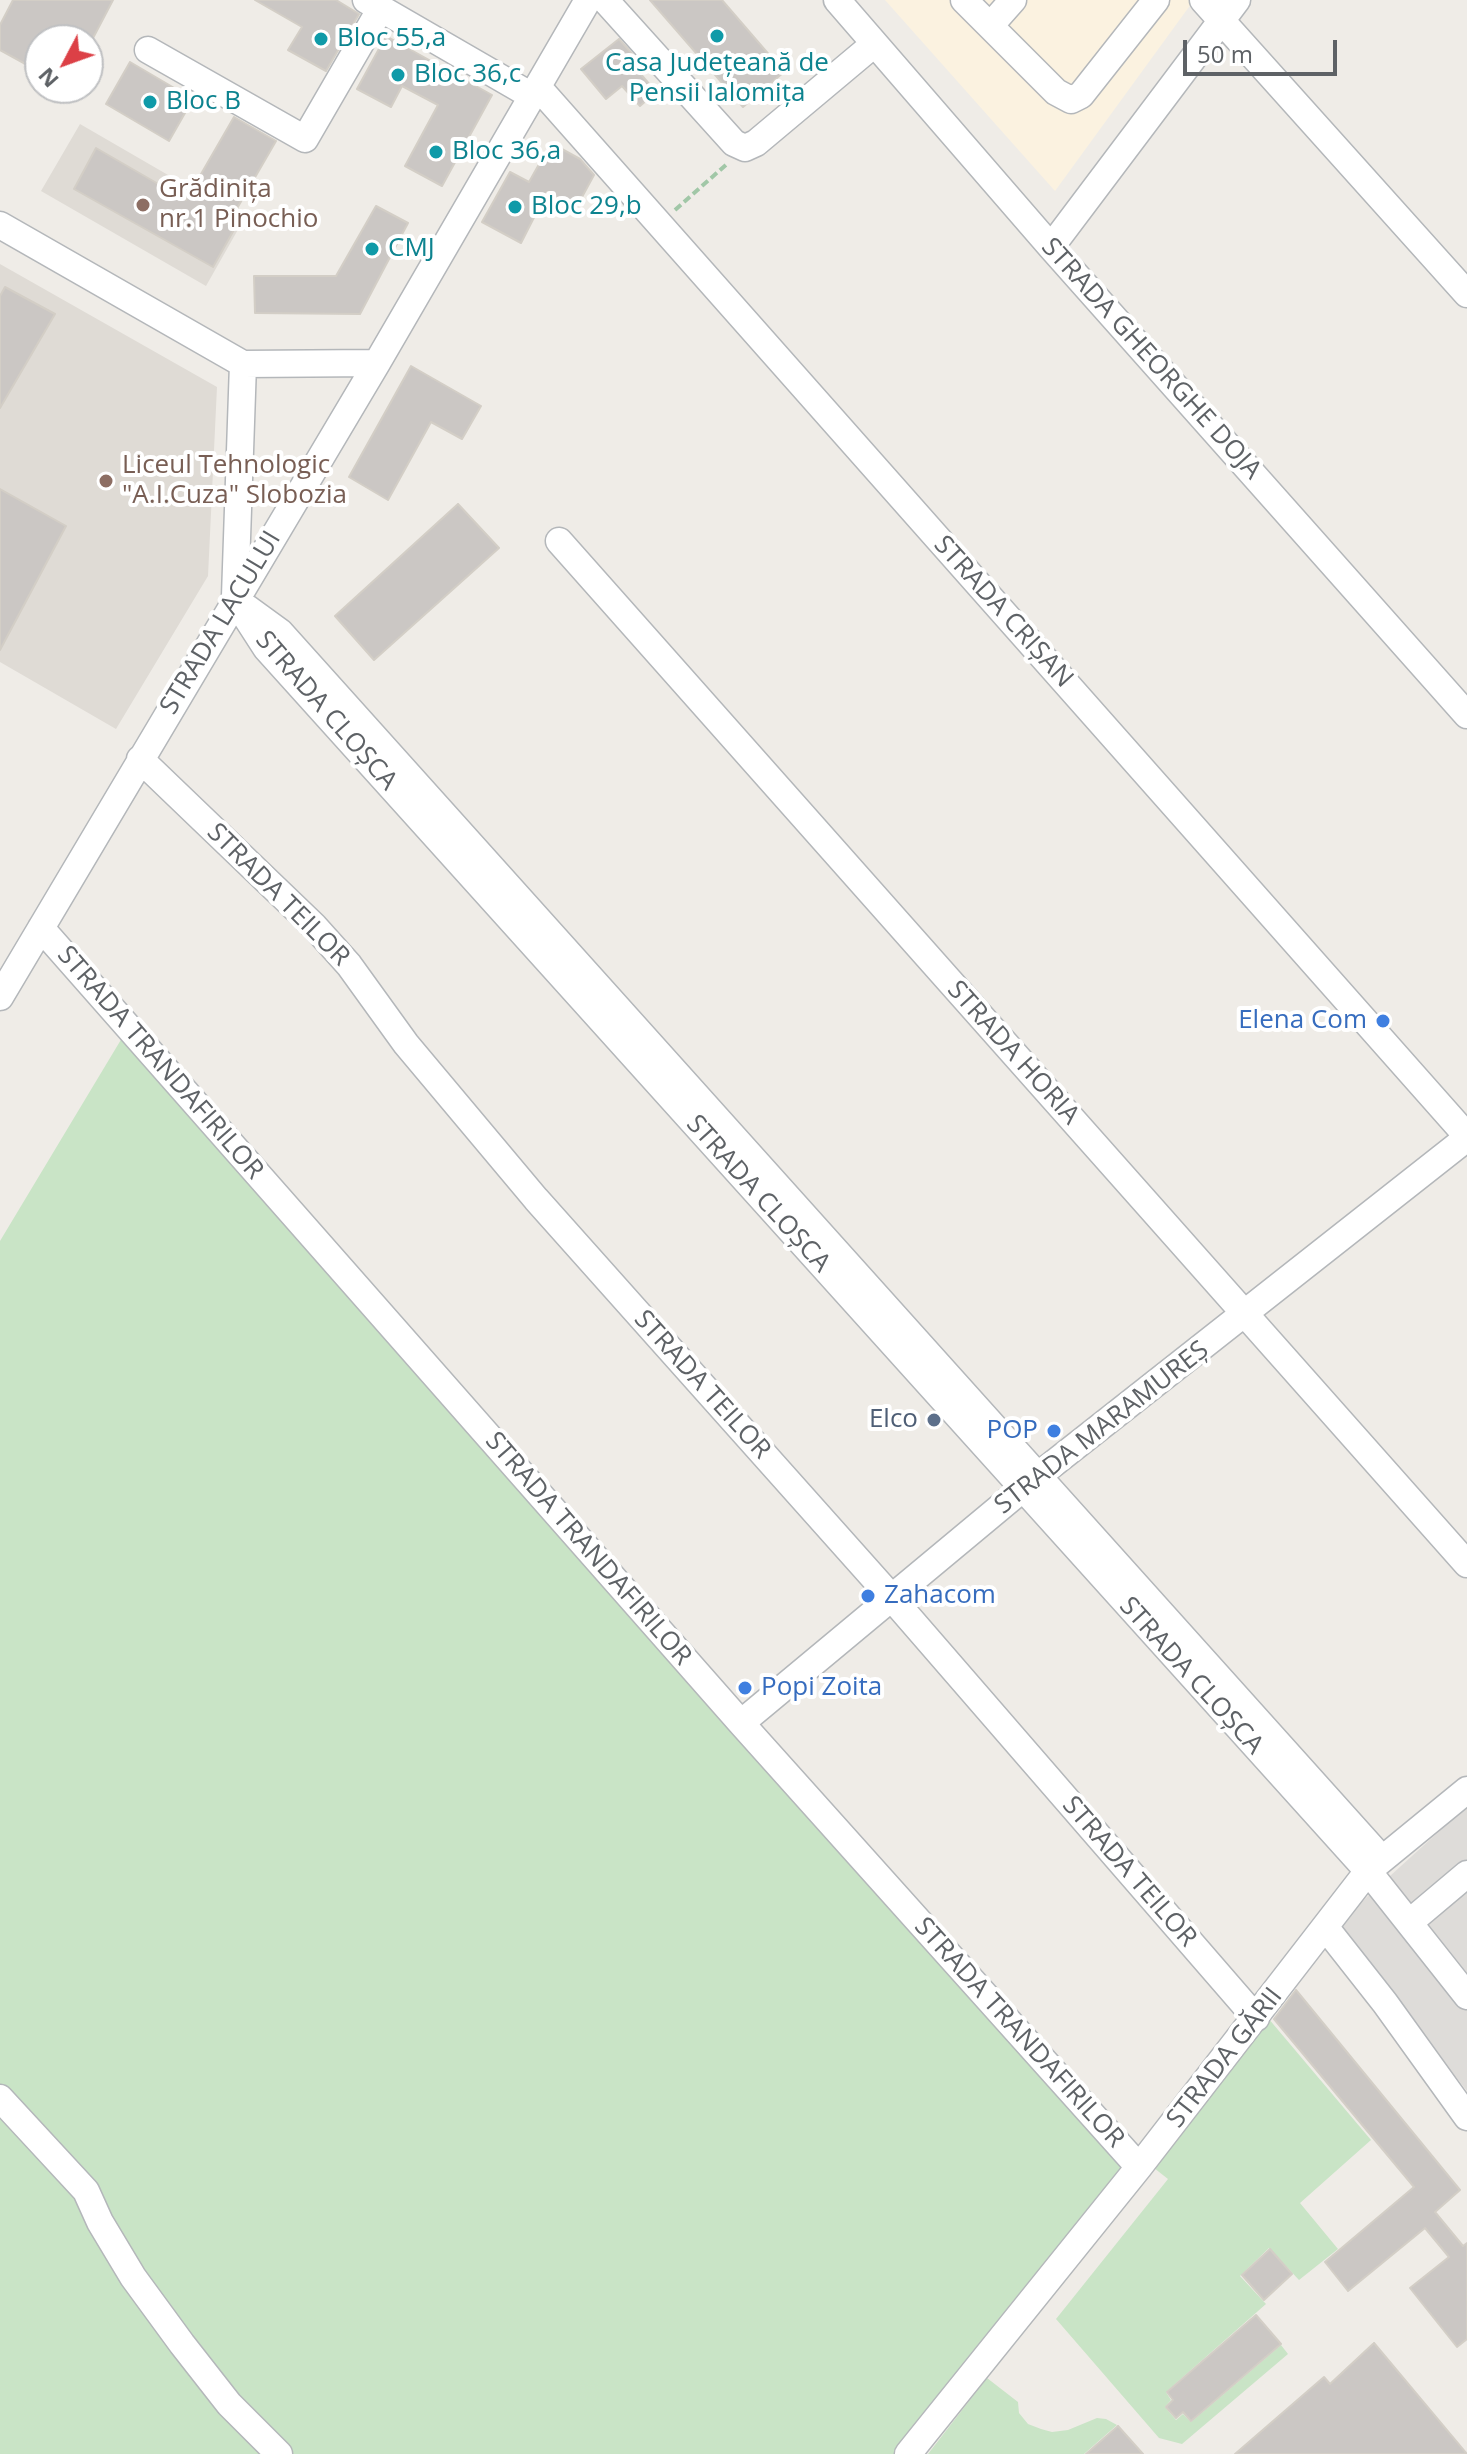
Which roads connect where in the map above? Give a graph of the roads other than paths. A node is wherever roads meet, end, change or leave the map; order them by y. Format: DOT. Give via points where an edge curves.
graph roads {
  1 [pos="588,0"];
  2 [pos="605,0"];
  3 [pos="837,0"];
  4 [pos="964,0"];
  5 [pos="1013,0"];
  6 [pos="1156,0"];
  7 [pos="1203,0"];
  8 [pos="373,4"];
  9 [pos="1230,11"];
  10 [pos="990,26"];
  11 [pos="873,45"];
  12 [pos="148,50"];
  13 [pos="535,92"];
  14 [pos="0,225"];
  15 [pos="1051,247"];
  16 [pos="1467,294"];
  17 [pos="377,363"];
  18 [pos="243,364"];
  19 [pos="559,541"];
  20 [pos="235,600"];
  21 [pos="1467,715"];
  22 [pos="140,759"];
  23 [pos="41,928"];
  24 [pos="0,997"];
  25 [pos="1467,1137"];
  26 [pos="1245,1315"];
  27 [pos="1031,1482"];
  28 [pos="1467,1564"];
  29 [pos="891,1597"];
  30 [pos="741,1723"];
  31 [pos="1467,1790"];
  32 [pos="1374,1864"];
  33 [pos="1467,1874"];
  34 [pos="1410,1922"];
  35 [pos="1326,1928"];
  36 [pos="1467,1996"];
  37 [pos="1256,2018"];
  38 [pos="0,2098"];
  39 [pos="1467,2117"];
  40 [pos="1139,2167"];
  41 [pos="279,2454"];
  42 [pos="908,2454"];
  1 -- 13 [label="street, STRADA LACULUI"];
  2 -- 11 [label="street" via="734,143 745,148"];
  3 -- 11 [label="street, STRADA GHEORGHE DOJA"];
  4 -- 10 [label="street"];
  5 -- 10 [label="street"];
  6 -- 10 [label="street" via="1081,95 1071,100 1056,92"];
  7 -- 9 [label="street"];
  8 -- 12 [label="street" via="305,139"];
  8 -- 13 [label="street, STRADA CRIȘAN"];
  9 -- 15 [label="street"];
  9 -- 16 [label="street"];
  11 -- 15 [label="street, STRADA GHEORGHE DOJA"];
  13 -- 17 [label="street, STRADA LACULUI"];
  13 -- 25 [label="street, STRADA CRIȘAN" via="659,224"];
  14 -- 18 [label="street"];
  15 -- 21 [label="street, STRADA GHEORGHE DOJA"];
  17 -- 18 [label="street"];
  17 -- 20 [label="street, STRADA LACULUI"];
  18 -- 20 [label="street"];
  19 -- 26 [label="street, STRADA HORIA"];
  20 -- 22 [label="street, STRADA LACULUI"];
  20 -- 27 [label="street, STRADA CLOȘCA" via="266,648"];
  22 -- 23 [label="street, STRADA LACULUI"];
  22 -- 29 [label="street, STRADA TEILOR" via="314,926 536,1199"];
  23 -- 24 [label="street, STRADA LACULUI"];
  23 -- 30 [label="street, STRADA TRANDAFIRILOR"];
  25 -- 26 [label="street, STRADA MARAMUREȘ"];
  26 -- 27 [label="street, STRADA MARAMUREȘ"];
  26 -- 28 [label="street, STRADA HORIA"];
  27 -- 29 [label="street, STRADA MARAMUREȘ"];
  27 -- 32 [label="street, STRADA CLOȘCA"];
  29 -- 30 [label="street, STRADA MARAMUREȘ"];
  29 -- 37 [label="street, STRADA TEILOR"];
  30 -- 40 [label="street, STRADA TRANDAFIRILOR"];
  31 -- 32 [label="street, STRADA GĂRII"];
  32 -- 34 [label="street, STRADA CLOȘCA"];
  32 -- 35 [label="street, STRADA GĂRII"];
  33 -- 34 [label="street"];
  34 -- 36 [label="street, STRADA CLOȘCA"];
  35 -- 37 [label="street, STRADA GĂRII"];
  35 -- 39 [label="street"];
  37 -- 40 [label="street, STRADA GĂRII"];
  38 -- 41 [label="street" via="86,2191 133,2277 173,2333 229,2404"];
  40 -- 42 [label="street, STRADA GĂRII"];
}
